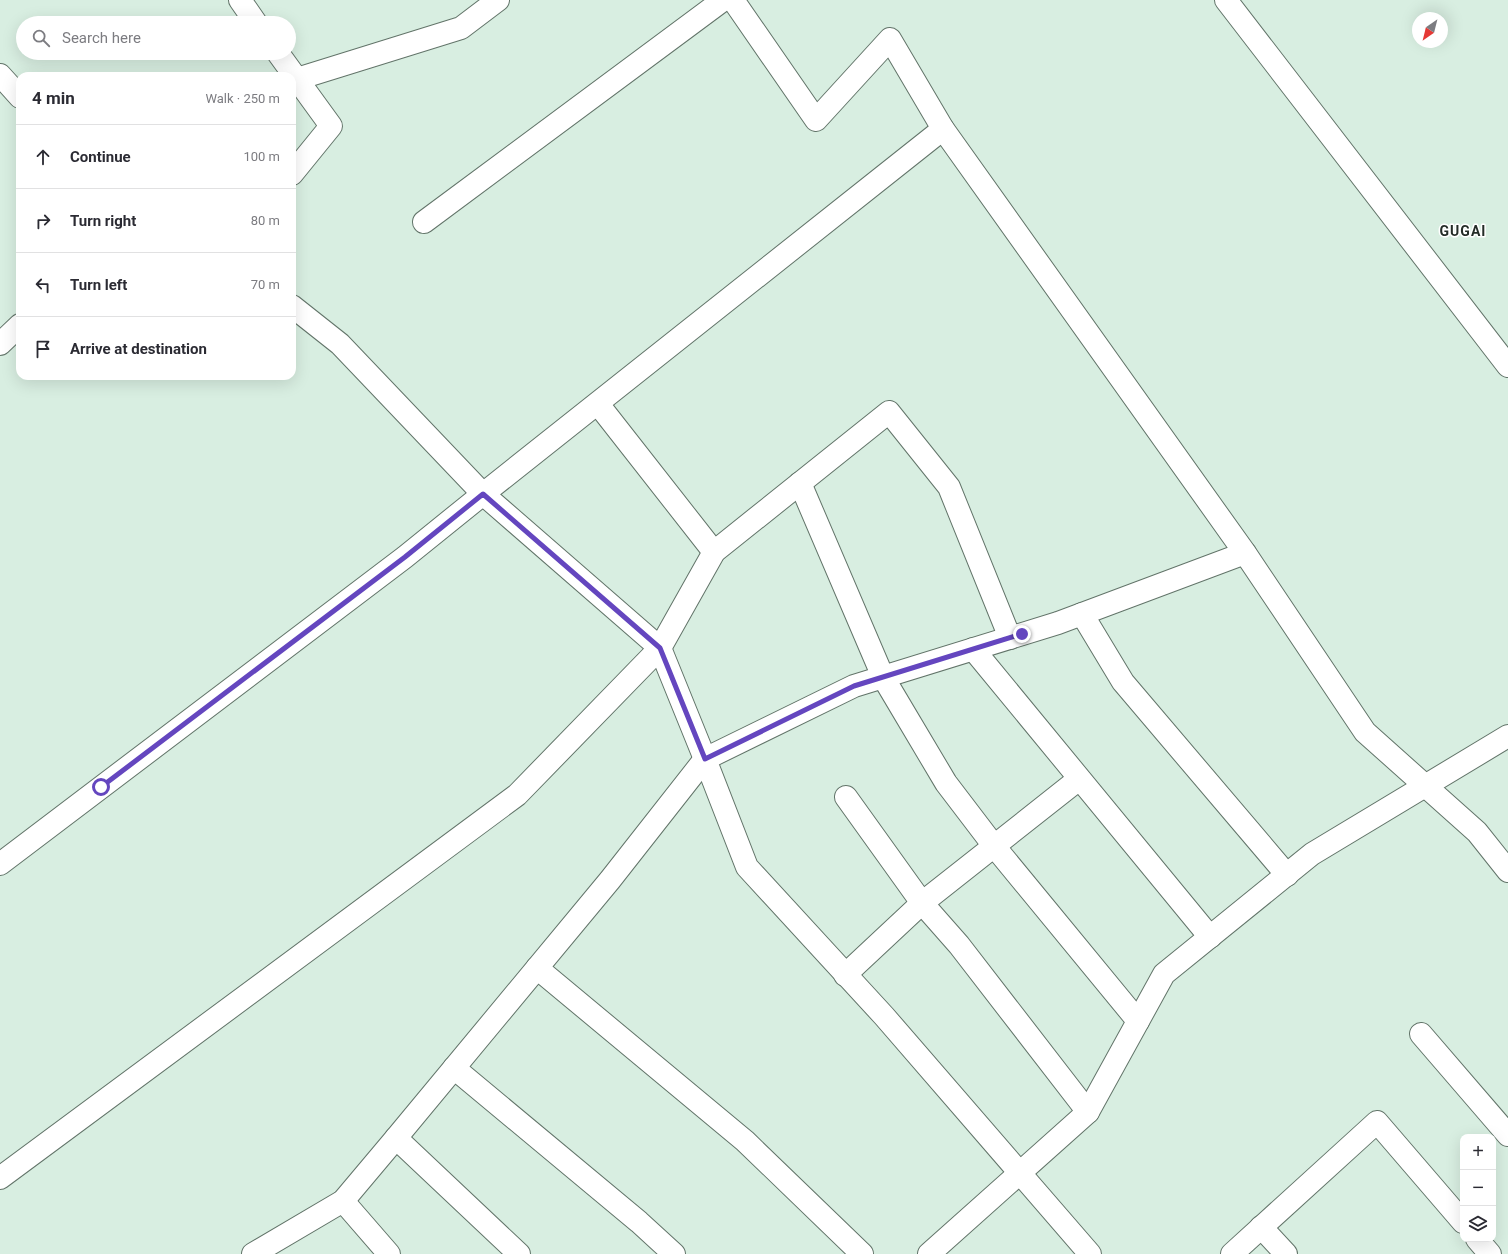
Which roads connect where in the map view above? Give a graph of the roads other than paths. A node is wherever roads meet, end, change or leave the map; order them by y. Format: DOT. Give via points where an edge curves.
graph roads {
  1 [pos="240,0"];
  2 [pos="498,0"];
  3 [pos="723,0"];
  4 [pos="733,0"];
  5 [pos="1226,0"];
  6 [pos="251,16"];
  7 [pos="282,60"];
  8 [pos="289,72"];
  9 [pos="0,75"];
  10 [pos="296,82"];
  11 [pos="296,83"];
  12 [pos="16,92"];
  13 [pos="943,129"];
  14 [pos="296,169"];
  15 [pos="424,222"];
  16 [pos="296,309"];
  17 [pos="16,329"];
  18 [pos="0,344"];
  19 [pos="1508,366"];
  20 [pos="598,404"];
  21 [pos="800,483"];
  22 [pos="483,494"];
  23 [pos="714,552"];
  24 [pos="1245,553"];
  25 [pos="1082,614"];
  26 [pos="1010,638"];
  27 [pos="660,648"];
  28 [pos="973,649"];
  29 [pos="883,677"];
  30 [pos="1508,736"];
  31 [pos="705,759"];
  32 [pos="1080,779"];
  33 [pos="1425,786"];
  34 [pos="846,797"];
  35 [pos="994,846"];
  36 [pos="0,864"];
  37 [pos="1508,871"];
  38 [pos="1287,875"];
  39 [pos="922,903"];
  40 [pos="1210,937"];
  41 [pos="538,968"];
  42 [pos="845,975"];
  43 [pos="1138,1021"];
  44 [pos="1422,1034"];
  45 [pos="454,1068"];
  46 [pos="1088,1112"];
  47 [pos="1508,1135"];
  48 [pos="396,1138"];
  49 [pos="1020,1174"];
  50 [pos="0,1178"];
  51 [pos="343,1201"];
  52 [pos="1460,1219"];
  53 [pos="1261,1227"];
  54 [pos="1480,1242"];
  55 [pos="253,1254"];
  56 [pos="389,1254"];
  57 [pos="519,1254"];
  58 [pos="674,1254"];
  59 [pos="862,1254"];
  60 [pos="929,1254"];
  61 [pos="1090,1254"];
  62 [pos="1232,1254"];
  63 [pos="1286,1254"];
  64 [pos="1490,1254"];
  1 -- 6 [label="street"];
  2 -- 10 [label="street" via="461,28"];
  3 -- 15 [label="street"];
  4 -- 13 [label="street" via="816,120 890,39"];
  5 -- 19 [label="street"];
  7 -- 8 [label="street"];
  9 -- 12 [label="street"];
  11 -- 14 [label="street" via="331,126"];
  13 -- 20 [label="street"];
  13 -- 24 [label="street"];
  16 -- 22 [label="street" via="340,344"];
  17 -- 18 [label="street"];
  20 -- 22 [label="street"];
  20 -- 23 [label="street"];
  21 -- 23 [label="street"];
  21 -- 26 [label="street" via="889,412 949,487"];
  21 -- 29 [label="street"];
  22 -- 27 [label="street"];
  22 -- 36 [label="street" via="405,557"];
  23 -- 27 [label="street"];
  24 -- 25 [label="street"];
  24 -- 33 [label="street" via="1365,732"];
  25 -- 26 [label="street"];
  25 -- 38 [label="street" via="1123,682"];
  26 -- 28 [label="street"];
  27 -- 31 [label="street"];
  27 -- 50 [label="street" via="517,795"];
  28 -- 29 [label="street"];
  28 -- 32 [label="street"];
  29 -- 31 [label="street" via="854,686"];
  29 -- 35 [label="street" via="946,783"];
  30 -- 33 [label="street"];
  31 -- 41 [label="street"];
  31 -- 42 [label="street" via="747,867"];
  32 -- 35 [label="street"];
  32 -- 40 [label="street"];
  33 -- 37 [label="street" via="1477,832"];
  33 -- 38 [label="street" via="1312,854"];
  34 -- 39 [label="street"];
  35 -- 39 [label="street"];
  35 -- 43 [label="street"];
  38 -- 40 [label="street"];
  39 -- 42 [label="street"];
  39 -- 46 [label="street" via="959,945"];
  40 -- 43 [label="street" via="1164,974"];
  41 -- 45 [label="street"];
  41 -- 59 [label="street" via="745,1141"];
  42 -- 49 [label="street" via="884,1016"];
  43 -- 46 [label="street"];
  44 -- 47 [label="street"];
  45 -- 48 [label="street"];
  45 -- 58 [label="street"];
  46 -- 49 [label="street"];
  48 -- 51 [label="street"];
  48 -- 57 [label="street"];
  49 -- 60 [label="street"];
  49 -- 61 [label="street"];
  51 -- 55 [label="street"];
  51 -- 56 [label="street"];
  52 -- 53 [label="street" via="1377,1122"];
  53 -- 62 [label="street"];
  53 -- 63 [label="street"];
  54 -- 64 [label="street"];
}
